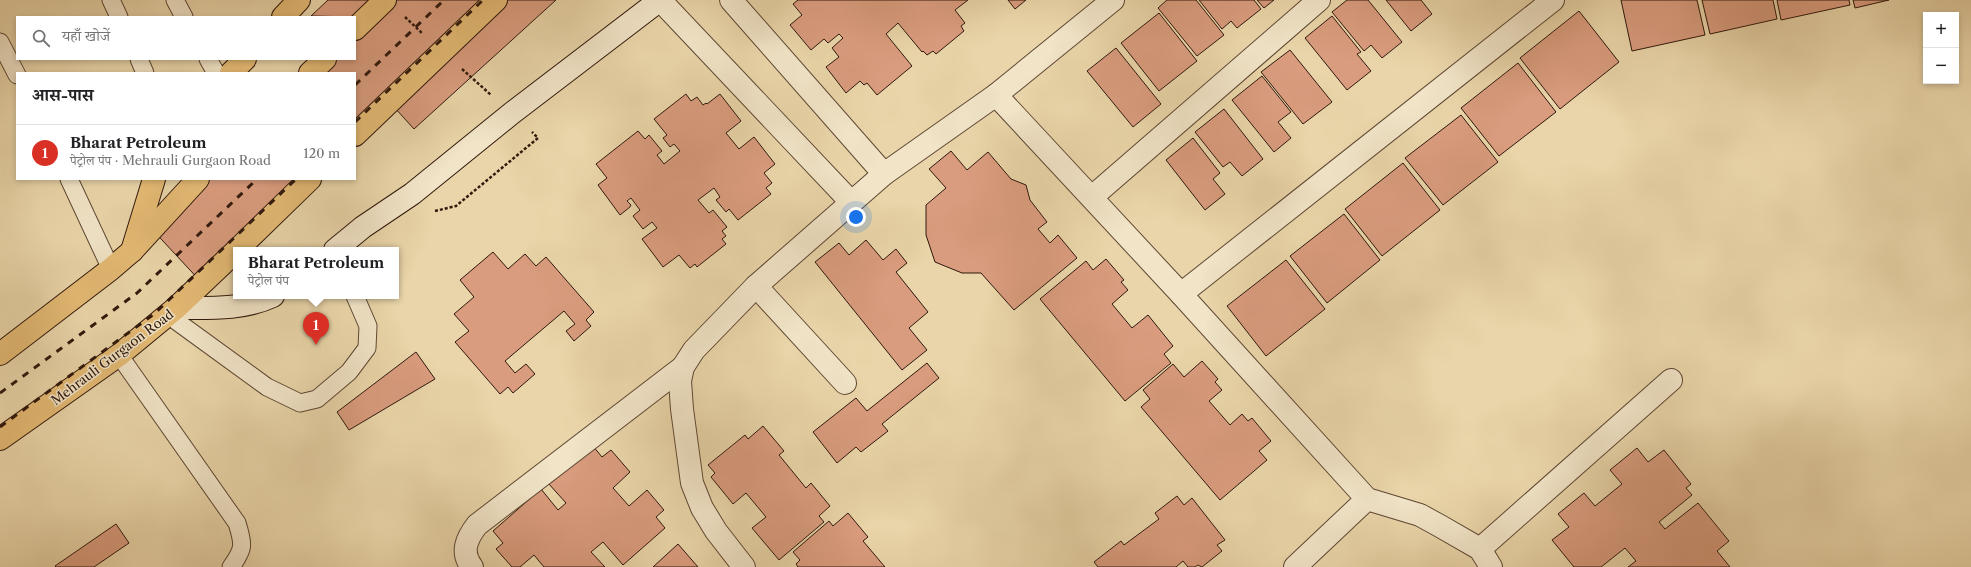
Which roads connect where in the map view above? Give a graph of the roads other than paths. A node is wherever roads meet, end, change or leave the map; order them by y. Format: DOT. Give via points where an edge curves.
graph roads {
  1 [pos="111,0"];
  2 [pos="174,0"];
  3 [pos="299,0"];
  4 [pos="385,0"];
  5 [pos="496,0"];
  6 [pos="660,0"];
  7 [pos="731,0"];
  8 [pos="1113,0"];
  9 [pos="1318,0"];
  10 [pos="1553,0"];
  11 [pos="119,16"];
  12 [pos="183,16"];
  13 [pos="284,16"];
  14 [pos="356,29"];
  15 [pos="0,42"];
  16 [pos="139,60"];
  17 [pos="209,60"];
  18 [pos="244,60"];
  19 [pos="324,60"];
  20 [pos="145,72"];
  21 [pos="215,72"];
  22 [pos="232,72"];
  23 [pos="311,72"];
  24 [pos="16,73"];
  25 [pos="996,95"];
  26 [pos="356,134"];
  27 [pos="884,174"];
  28 [pos="69,180"];
  29 [pos="154,180"];
  30 [pos="197,180"];
  31 [pos="309,180"];
  32 [pos="1092,197"];
  33 [pos="851,202"];
  34 [pos="239,247"];
  35 [pos="339,247"];
  36 [pos="132,251"];
  37 [pos="233,253"];
  38 [pos="111,269"];
  39 [pos="756,286"];
  40 [pos="1180,294"];
  41 [pos="268,299"];
  42 [pos="356,299"];
  43 [pos="172,312"];
  44 [pos="0,354"];
  45 [pos="119,355"];
  46 [pos="683,367"];
  47 [pos="1671,380"];
  48 [pos="845,382"];
  49 [pos="0,439"];
  50 [pos="1367,499"];
  51 [pos="1485,558"];
  52 [pos="231,567"];
  53 [pos="472,567"];
  54 [pos="744,567"];
  55 [pos="1295,567"];
  1 -- 11 [label="lane"];
  2 -- 12 [label="lane"];
  3 -- 13 [label="main road"];
  4 -- 14 [label="main road"];
  5 -- 26 [label="main road"];
  6 -- 33 [label="street"];
  6 -- 35 [label="street" via="512,113 412,194"];
  7 -- 27 [label="street"];
  8 -- 25 [label="street"];
  9 -- 32 [label="street"];
  10 -- 40 [label="street"];
  15 -- 24 [label="lane"];
  16 -- 20 [label="lane"];
  17 -- 21 [label="lane"];
  18 -- 22 [label="main road"];
  19 -- 23 [label="main road"];
  25 -- 27 [label="street"];
  25 -- 32 [label="street"];
  27 -- 33 [label="street"];
  28 -- 38 [label="lane"];
  29 -- 36 [label="main road"];
  30 -- 36 [label="main road"];
  31 -- 34 [label="main road, Mehrauli Gurgaon Road"];
  32 -- 40 [label="street"];
  33 -- 39 [label="street"];
  36 -- 38 [label="main road"];
  37 -- 43 [label="main road, Mehrauli Gurgaon Road"];
  38 -- 44 [label="main road"];
  39 -- 46 [label="street" via="694,350"];
  39 -- 48 [label="street"];
  40 -- 50 [label="street"];
  41 -- 43 [label="street" via="242,307"];
  42 -- 43 [label="lane" via="368,326 367,348 349,372 317,399 300,403 268,387"];
  43 -- 45 [label="main road, Mehrauli Gurgaon Road"];
  45 -- 49 [label="main road, Mehrauli Gurgaon Road"];
  45 -- 52 [label="lane" via="237,523 242,537 241,553"];
  46 -- 53 [label="street" via="477,525 464,547"];
  46 -- 54 [label="street" via="680,381 682,410 692,484 702,508 716,531"];
  47 -- 51 [label="street"];
  50 -- 51 [label="street" via="1420,515"];
  50 -- 55 [label="street"];
}
